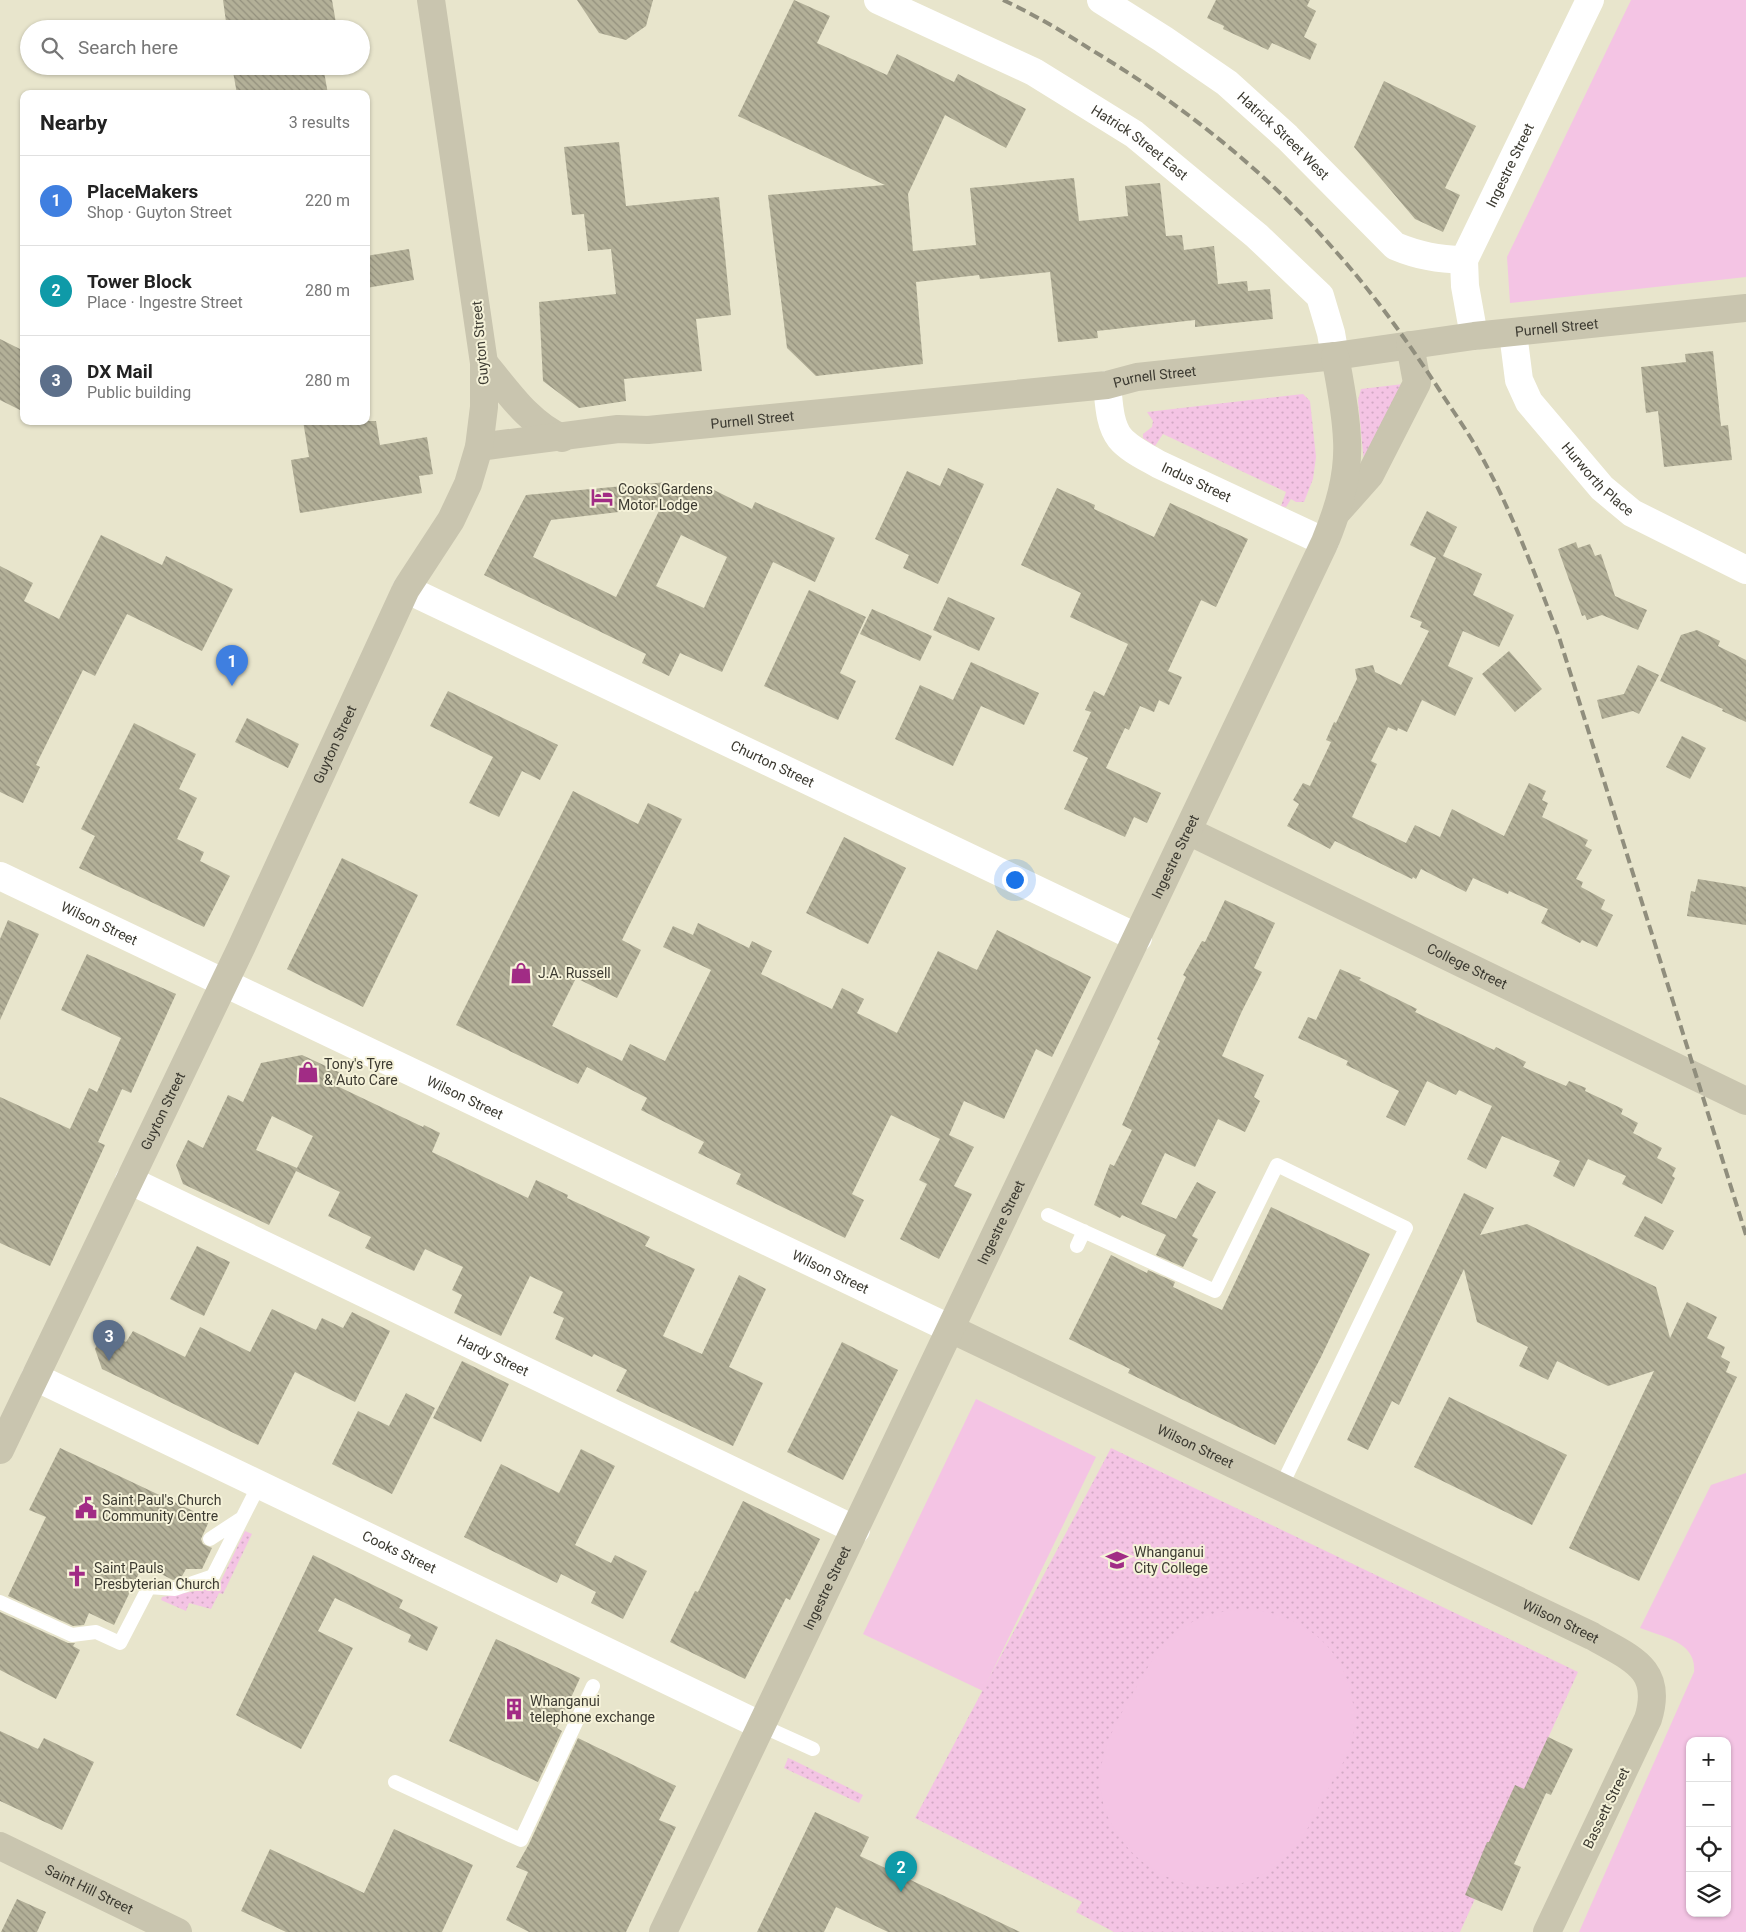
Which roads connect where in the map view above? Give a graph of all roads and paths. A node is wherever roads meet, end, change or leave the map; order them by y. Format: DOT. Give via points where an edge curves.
graph roads {
  1 [pos="431,0"];
  2 [pos="878,0"];
  3 [pos="1101,0"];
  4 [pos="1590,0"];
  5 [pos="1464,260"];
  6 [pos="1746,308"];
  7 [pos="1513,333"];
  8 [pos="1474,336"];
  9 [pos="1410,345"];
  10 [pos="1336,356"];
  11 [pos="484,363"];
  12 [pos="1107,385"];
  13 [pos="562,438"];
  14 [pos="479,448"];
  15 [pos="1338,512"];
  16 [pos="1326,542"];
  17 [pos="1746,570"];
  18 [pos="406,589"];
  19 [pos="1188,831"];
  20 [pos="0,876"];
  21 [pos="1138,938"];
  22 [pos="224,982"];
  23 [pos="1746,1101"];
  24 [pos="129,1180"];
  25 [pos="1048,1215"];
  26 [pos="1084,1231"];
  27 [pos="1077,1246"];
  28 [pos="951,1329"];
  29 [pos="35,1377"];
  30 [pos="0,1450"];
  31 [pos="259,1485"];
  32 [pos="1281,1487"];
  33 [pos="242,1517"];
  34 [pos="856,1530"];
  35 [pos="210,1539"];
  36 [pos="0,1602"];
  37 [pos="1650,1681"];
  38 [pos="594,1686"];
  39 [pos="762,1726"];
  40 [pos="813,1749"];
  41 [pos="395,1782"];
  42 [pos="0,1846"];
  43 [pos="178,1932"];
  44 [pos="664,1932"];
  45 [pos="1547,1932"];
  1 -- 11 [label="main road, Guyton Street"];
  2 -- 10 [label="street, Hatrick Street East" via="1034,72 1134,134 1257,236 1320,296"];
  3 -- 5 [label="street, Hatrick Street West" via="1227,83 1287,137 1395,246 1435,259"];
  4 -- 5 [label="street, Ingestre Street"];
  5 -- 8 [label="street"];
  6 -- 7 [label="main road, Purnell Street"];
  7 -- 8 [label="main road, Purnell Street"];
  7 -- 17 [label="street, Hurworth Place" via="1520,380 1529,402 1602,488 1632,513"];
  8 -- 9 [label="main road, Purnell Street"];
  9 -- 10 [label="main road, Purnell Street"];
  9 -- 15 [label="main road, Ingestre Street" via="1417,383 1370,475"];
  10 -- 12 [label="main road, Purnell Street" via="1137,377"];
  10 -- 15 [label="main road, Ingestre Street" via="1347,441"];
  11 -- 13 [label="main road" via="525,413 548,432"];
  11 -- 14 [label="main road, Guyton Street" via="484,407"];
  12 -- 13 [label="main road, Purnell Street" via="658,430 618,429"];
  12 -- 16 [label="street, Indus Street" via="1112,422 1119,438 1134,449 1158,464"];
  13 -- 14 [label="main road, Purnell Street"];
  14 -- 18 [label="main road, Guyton Street" via="468,484 451,520"];
  15 -- 16 [label="main road, Ingestre Street"];
  16 -- 19 [label="main road, Ingestre Street"];
  18 -- 21 [label="street, Churton Street"];
  18 -- 22 [label="main road, Guyton Street"];
  19 -- 21 [label="main road, Ingestre Street"];
  19 -- 23 [label="main road, College Street"];
  20 -- 22 [label="street, Wilson Street"];
  21 -- 28 [label="main road, Ingestre Street"];
  22 -- 24 [label="main road, Guyton Street"];
  22 -- 28 [label="street, Wilson Street"];
  24 -- 29 [label="main road, Guyton Street"];
  24 -- 34 [label="street, Hardy Street"];
  25 -- 26 [label="lane"];
  26 -- 27 [label="lane"];
  26 -- 32 [label="lane" via="1215,1291 1276,1165 1406,1228"];
  28 -- 32 [label="main road, Wilson Street"];
  28 -- 34 [label="main road, Ingestre Street"];
  29 -- 30 [label="main road, Guyton Street"];
  29 -- 31 [label="street, Cooks Street"];
  31 -- 33 [label="lane"];
  31 -- 39 [label="street, Cooks Street"];
  32 -- 37 [label="main road, Wilson Street" via="1592,1636 1641,1666"];
  33 -- 35 [label="lane"];
  33 -- 36 [label="lane" via="213,1576 175,1589 150,1587 120,1643 96,1632 72,1636"];
  34 -- 39 [label="main road, Ingestre Street"];
  37 -- 45 [label="main road, Bassett Street" via="1653,1694 1648,1719"];
  38 -- 41 [label="lane" via="521,1840"];
  39 -- 40 [label="lane"];
  39 -- 44 [label="main road, Ingestre Street"];
  42 -- 43 [label="main road, Saint Hill Street"];
}
